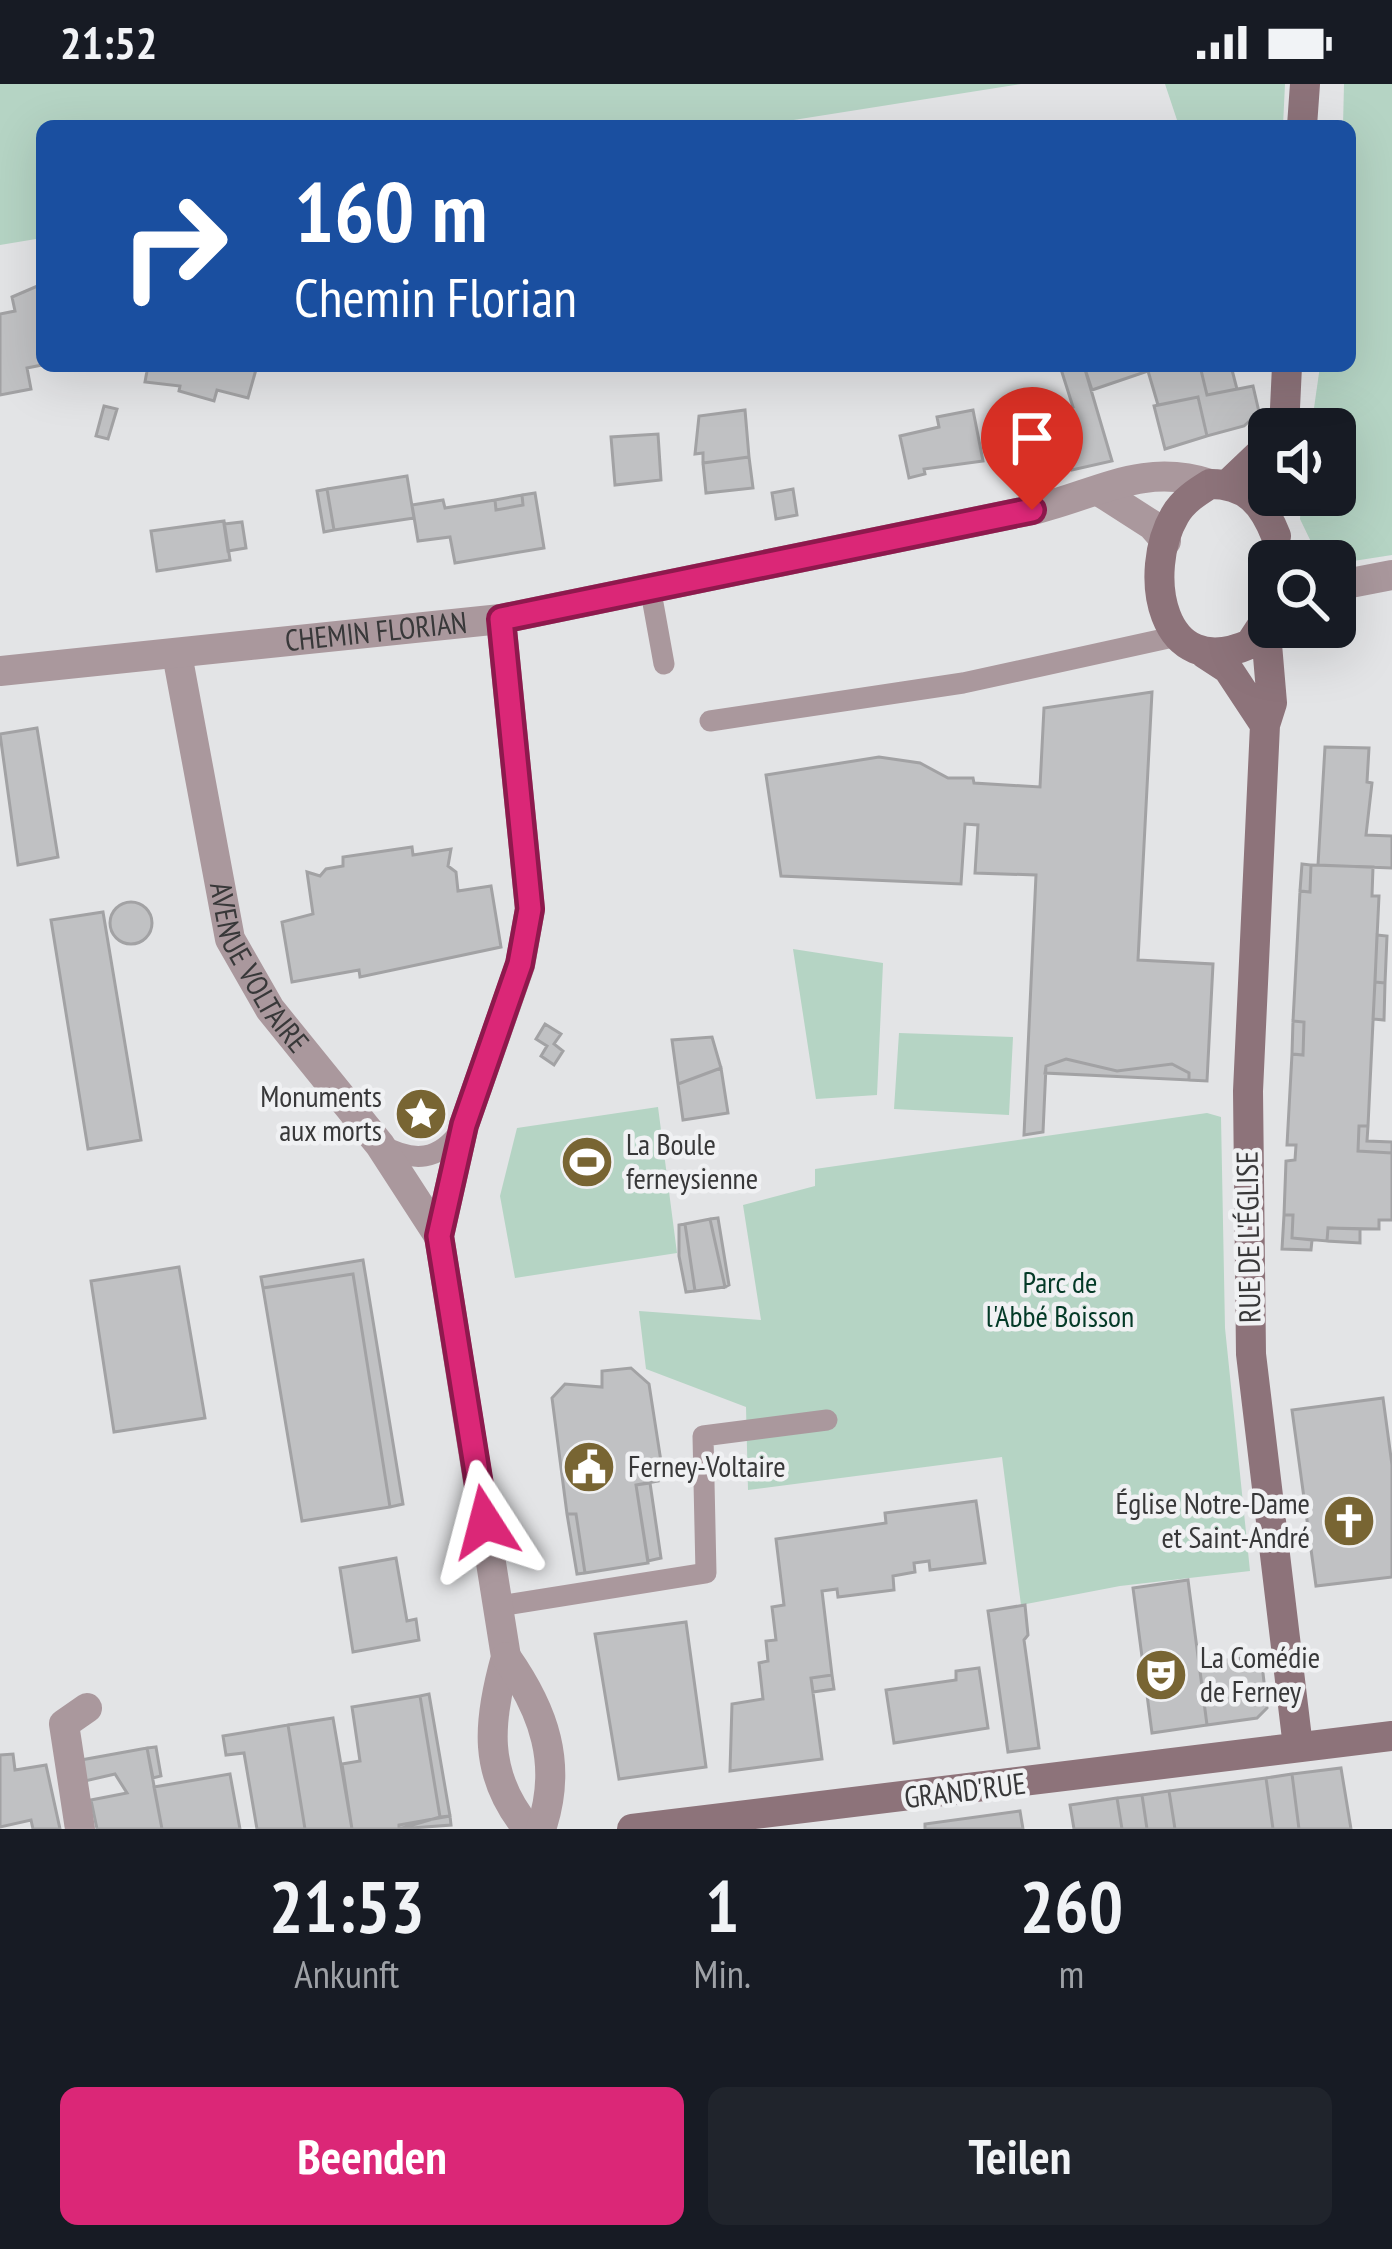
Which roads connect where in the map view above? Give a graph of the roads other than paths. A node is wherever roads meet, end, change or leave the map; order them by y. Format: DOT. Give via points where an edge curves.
graph roads {
  1 [pos="1305,84"];
  2 [pos="1302,120"];
  3 [pos="1287,372"];
  4 [pos="1285,408"];
  5 [pos="1248,461"];
  6 [pos="1219,484"];
  7 [pos="1102,493"];
  8 [pos="1273,540"];
  9 [pos="1166,541"];
  10 [pos="1392,575"];
  11 [pos="1356,582"];
  12 [pos="650,592"];
  13 [pos="501,619"];
  14 [pos="1173,637"];
  15 [pos="1248,644"];
  16 [pos="1269,648"];
  17 [pos="1205,653"];
  18 [pos="177,654"];
  19 [pos="664,664"];
  20 [pos="0,671"];
  21 [pos="710,722"];
  22 [pos="1265,725"];
  23 [pos="464,1125"];
  24 [pos="380,1145"];
  25 [pos="439,1236"];
  26 [pos="827,1420"];
  27 [pos="499,1606"];
  28 [pos="506,1657"];
  29 [pos="87,1708"];
  30 [pos="1392,1736"];
  31 [pos="1298,1747"];
  32 [pos="80,1829"];
  33 [pos="528,1829"];
  34 [pos="541,1829"];
  35 [pos="632,1829"];
  1 -- 2 [label="main road"];
  3 -- 4 [label="main road"];
  5 -- 6 [label="main road"];
  6 -- 7 [label="street, CHEMIN FLORIAN" via="1140,474"];
  6 -- 8 [label="main road" via="1264,508"];
  6 -- 9 [label="main road" via="1175,516"];
  7 -- 9 [label="street"];
  7 -- 12 [label="street, CHEMIN FLORIAN"];
  9 -- 14 [label="main road" via="1165,611"];
  10 -- 11 [label="street"];
  12 -- 13 [label="street, CHEMIN FLORIAN"];
  12 -- 19 [label="lane"];
  13 -- 18 [label="street, CHEMIN FLORIAN"];
  13 -- 23 [label="street, AVENUE VOLTAIRE" via="530,909 520,964"];
  14 -- 17 [label="main road"];
  14 -- 21 [label="lane" via="963,682"];
  15 -- 17 [label="main road"];
  16 -- 22 [label="main road, RUE DE L'ÉGLISE"];
  17 -- 22 [label="main road" via="1228,669"];
  18 -- 20 [label="street, CHEMIN FLORIAN"];
  18 -- 24 [label="street, AVENUE VOLTAIRE" via="230,939 270,1009"];
  22 -- 31 [label="main road, RUE DE L'ÉGLISE" via="1248,1091 1251,1354"];
  23 -- 24 [label="lane" via="446,1150 423,1158"];
  23 -- 25 [label="street, AVENUE VOLTAIRE"];
  24 -- 25 [label="street, AVENUE VOLTAIRE"];
  25 -- 27 [label="street, AVENUE VOLTAIRE"];
  26 -- 27 [label="lane" via="703,1436 706,1574"];
  27 -- 28 [label="street, AVENUE VOLTAIRE"];
  28 -- 33 [label="street, AVENUE VOLTAIRE" via="489,1716 497,1774"];
  28 -- 34 [label="street, AVENUE VOLTAIRE" via="538,1703 551,1798"];
  29 -- 32 [label="street" via="64,1724"];
  30 -- 31 [label="main road, GRAND'RUE"];
  31 -- 35 [label="main road, GRAND'RUE"];
}
